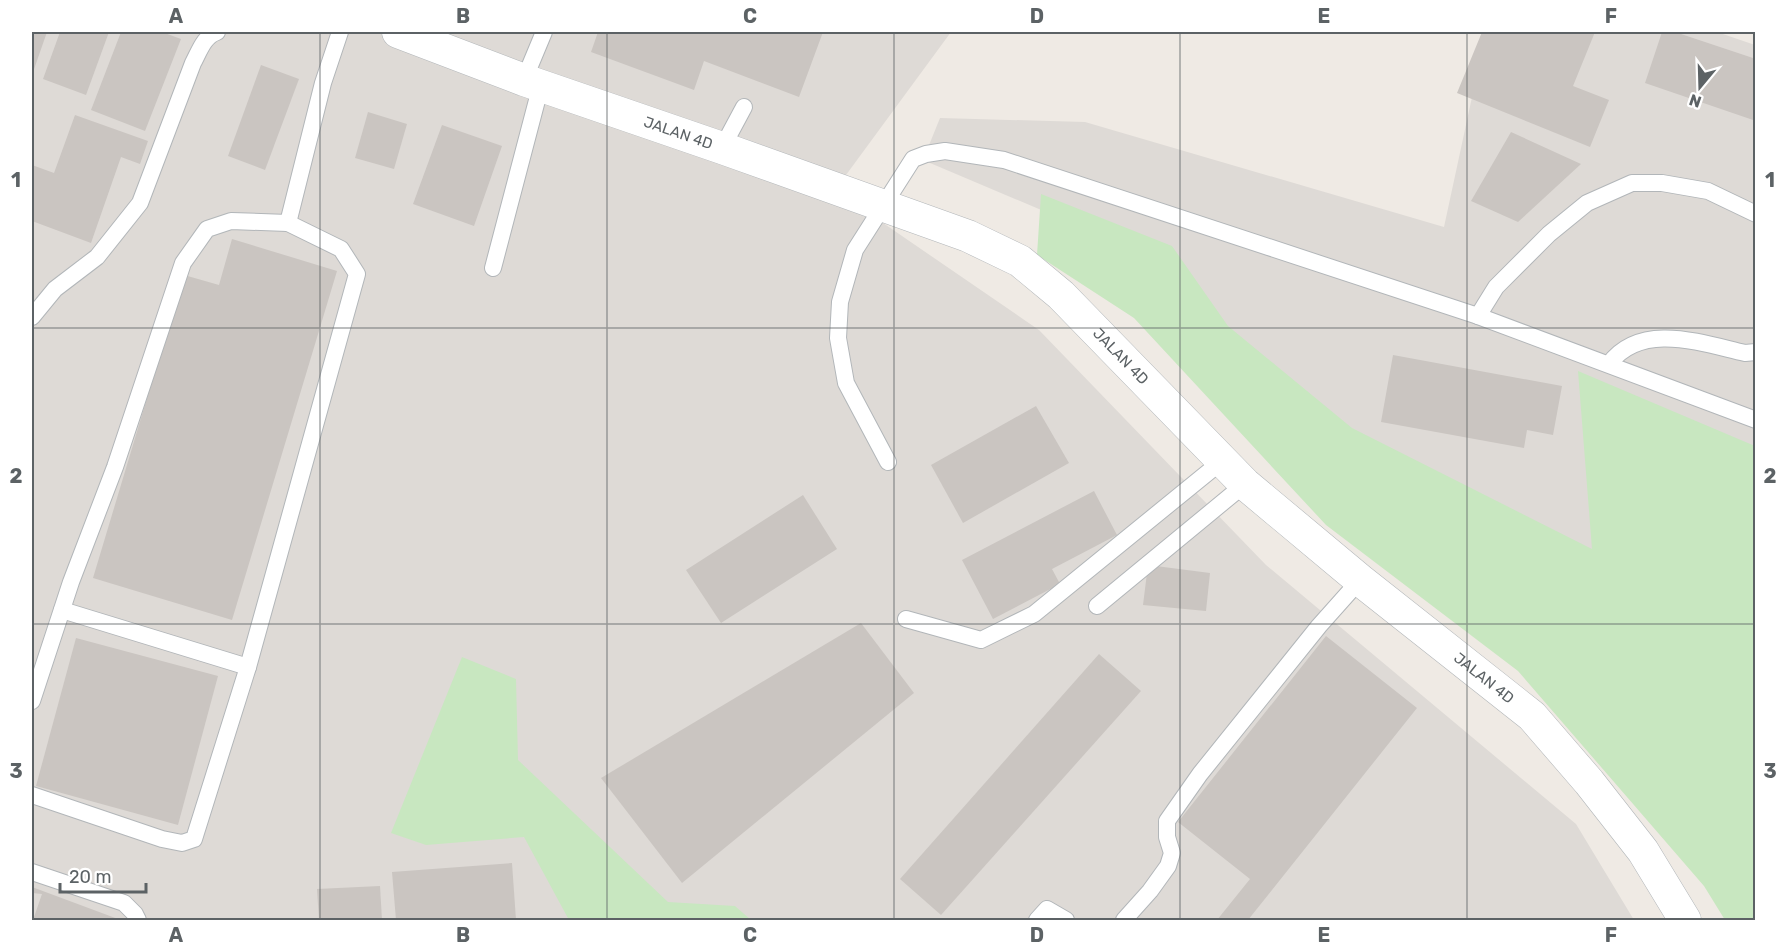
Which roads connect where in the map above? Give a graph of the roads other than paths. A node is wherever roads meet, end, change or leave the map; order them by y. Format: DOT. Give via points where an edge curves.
graph roads {
  1 [pos="217,32"];
  2 [pos="340,32"];
  3 [pos="398,32"];
  4 [pos="544,32"];
  5 [pos="533,82"];
  6 [pos="744,107"];
  7 [pos="722,148"];
  8 [pos="882,206"];
  9 [pos="1755,214"];
  10 [pos="288,223"];
  11 [pos="493,268"];
  12 [pos="32,316"];
  13 [pos="1478,316"];
  14 [pos="1755,352"];
  15 [pos="1609,364"];
  16 [pos="1755,420"];
  17 [pos="1222,461"];
  18 [pos="888,462"];
  19 [pos="1245,484"];
  20 [pos="1360,580"];
  21 [pos="1097,606"];
  22 [pos="62,610"];
  23 [pos="906,620"];
  24 [pos="248,667"];
  25 [pos="32,701"];
  26 [pos="32,795"];
  27 [pos="32,872"];
  28 [pos="138,921"];
  29 [pos="1037,921"];
  30 [pos="1066,921"];
  31 [pos="1124,921"];
  32 [pos="1685,921"];
  1 -- 12 [label="lane" via="203,44 193,63 140,203 97,257 55,290"];
  2 -- 10 [label="lane" via="323,83"];
  3 -- 5 [label="street, JALAN 4D"];
  4 -- 5 [label="lane"];
  5 -- 7 [label="street, JALAN 4D"];
  5 -- 11 [label="lane"];
  6 -- 7 [label="lane"];
  7 -- 8 [label="street, JALAN 4D"];
  8 -- 13 [label="lane" via="913,159 926,154 945,151 1004,160"];
  8 -- 17 [label="street, JALAN 4D" via="968,237 1020,261 1061,295"];
  8 -- 18 [label="lane" via="855,250 847,272 838,338 846,383"];
  9 -- 13 [label="lane" via="1708,191 1662,183 1632,183 1587,203 1548,234 1496,287"];
  10 -- 22 [label="lane" via="231,220 207,229 183,263 116,467"];
  10 -- 24 [label="lane" via="341,249 357,274"];
  13 -- 15 [label="lane"];
  14 -- 15 [label="lane" via="1670,338 1632,344 1617,353"];
  15 -- 16 [label="lane"];
  17 -- 19 [label="street, JALAN 4D"];
  17 -- 23 [label="lane" via="1034,614 981,640"];
  19 -- 20 [label="street, JALAN 4D"];
  19 -- 21 [label="lane"];
  20 -- 31 [label="lane" via="1200,774 1167,821 1172,853 1168,866"];
  20 -- 32 [label="street, JALAN 4D" via="1532,716 1642,851"];
  22 -- 24 [label="lane"];
  22 -- 25 [label="lane"];
  24 -- 26 [label="lane" via="194,839 182,843 162,839"];
  27 -- 28 [label="lane" via="124,903"];
  29 -- 30 [label="lane" via="1047,909"];
}
